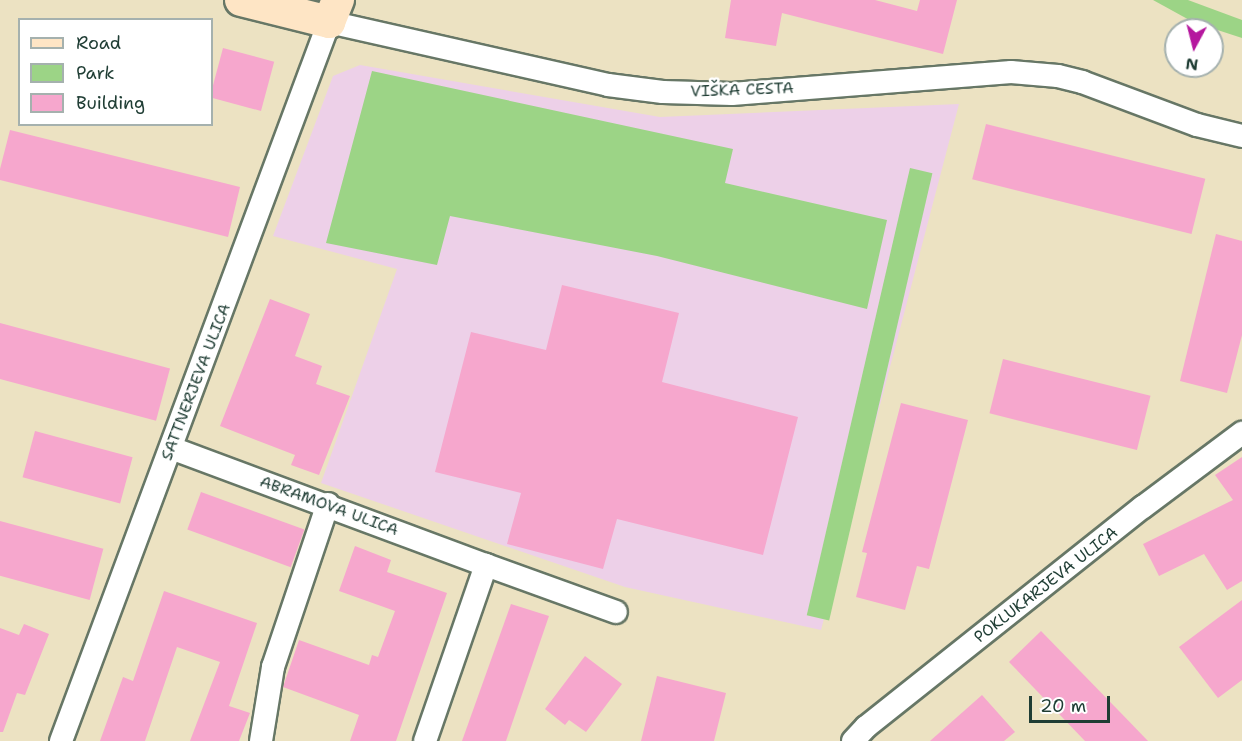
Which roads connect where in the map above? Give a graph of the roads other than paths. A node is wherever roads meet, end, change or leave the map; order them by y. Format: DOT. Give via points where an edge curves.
graph roads {
  1 [pos="241,0"];
  2 [pos="334,11"];
  3 [pos="1242,136"];
  4 [pos="1242,433"];
  5 [pos="171,448"];
  6 [pos="328,504"];
  7 [pos="486,565"];
  8 [pos="616,612"];
  9 [pos="61,741"];
  10 [pos="261,741"];
  11 [pos="425,741"];
  12 [pos="853,741"];
  1 -- 2 [label="street, VIŠKA CESTA"];
  2 -- 3 [label="street, VIŠKA CESTA" via="608,85 663,92 732,94 1011,72 1058,76 1197,125"];
  2 -- 5 [label="street, SATTNERJEVA ULICA"];
  4 -- 12 [label="street, POKLUKARJEVA ULICA" via="1134,514"];
  5 -- 6 [label="street, ABRAMOVA ULICA"];
  5 -- 9 [label="street, SATTNERJEVA ULICA"];
  6 -- 7 [label="street, ABRAMOVA ULICA"];
  6 -- 10 [label="street" via="273,667"];
  7 -- 8 [label="street, ABRAMOVA ULICA"];
  7 -- 11 [label="street"];
}
